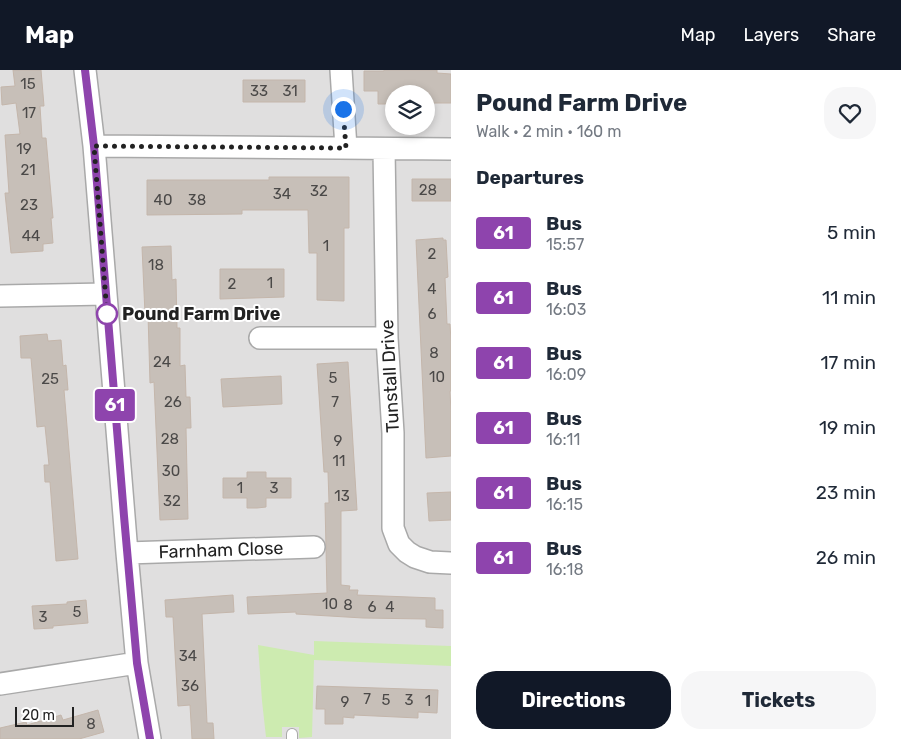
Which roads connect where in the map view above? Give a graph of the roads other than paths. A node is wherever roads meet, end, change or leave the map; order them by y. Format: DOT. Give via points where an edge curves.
graph roads {
  1 [pos="85,70"];
  2 [pos="341,70"];
  3 [pos="94,146"];
  4 [pos="346,148"];
  5 [pos="384,149"];
  6 [pos="451,149"];
  7 [pos="106,294"];
  8 [pos="0,296"];
  9 [pos="260,338"];
  10 [pos="387,338"];
  11 [pos="314,547"];
  12 [pos="127,553"];
  13 [pos="451,563"];
  14 [pos="137,663"];
  15 [pos="0,684"];
  16 [pos="150,739"];
  1 -- 3 [label="street"];
  2 -- 4 [label="street"];
  3 -- 4 [label="street"];
  3 -- 7 [label="street"];
  4 -- 5 [label="street"];
  5 -- 6 [label="street"];
  5 -- 10 [label="street, Tunstall Drive"];
  7 -- 8 [label="street"];
  7 -- 12 [label="street"];
  9 -- 10 [label="street"];
  10 -- 13 [label="street, Tunstall Drive" via="393,432 393,528 399,544 415,557"];
  11 -- 12 [label="street, Farnham Close"];
  12 -- 14 [label="street"];
  14 -- 15 [label="street"];
  14 -- 16 [label="street"];
}
